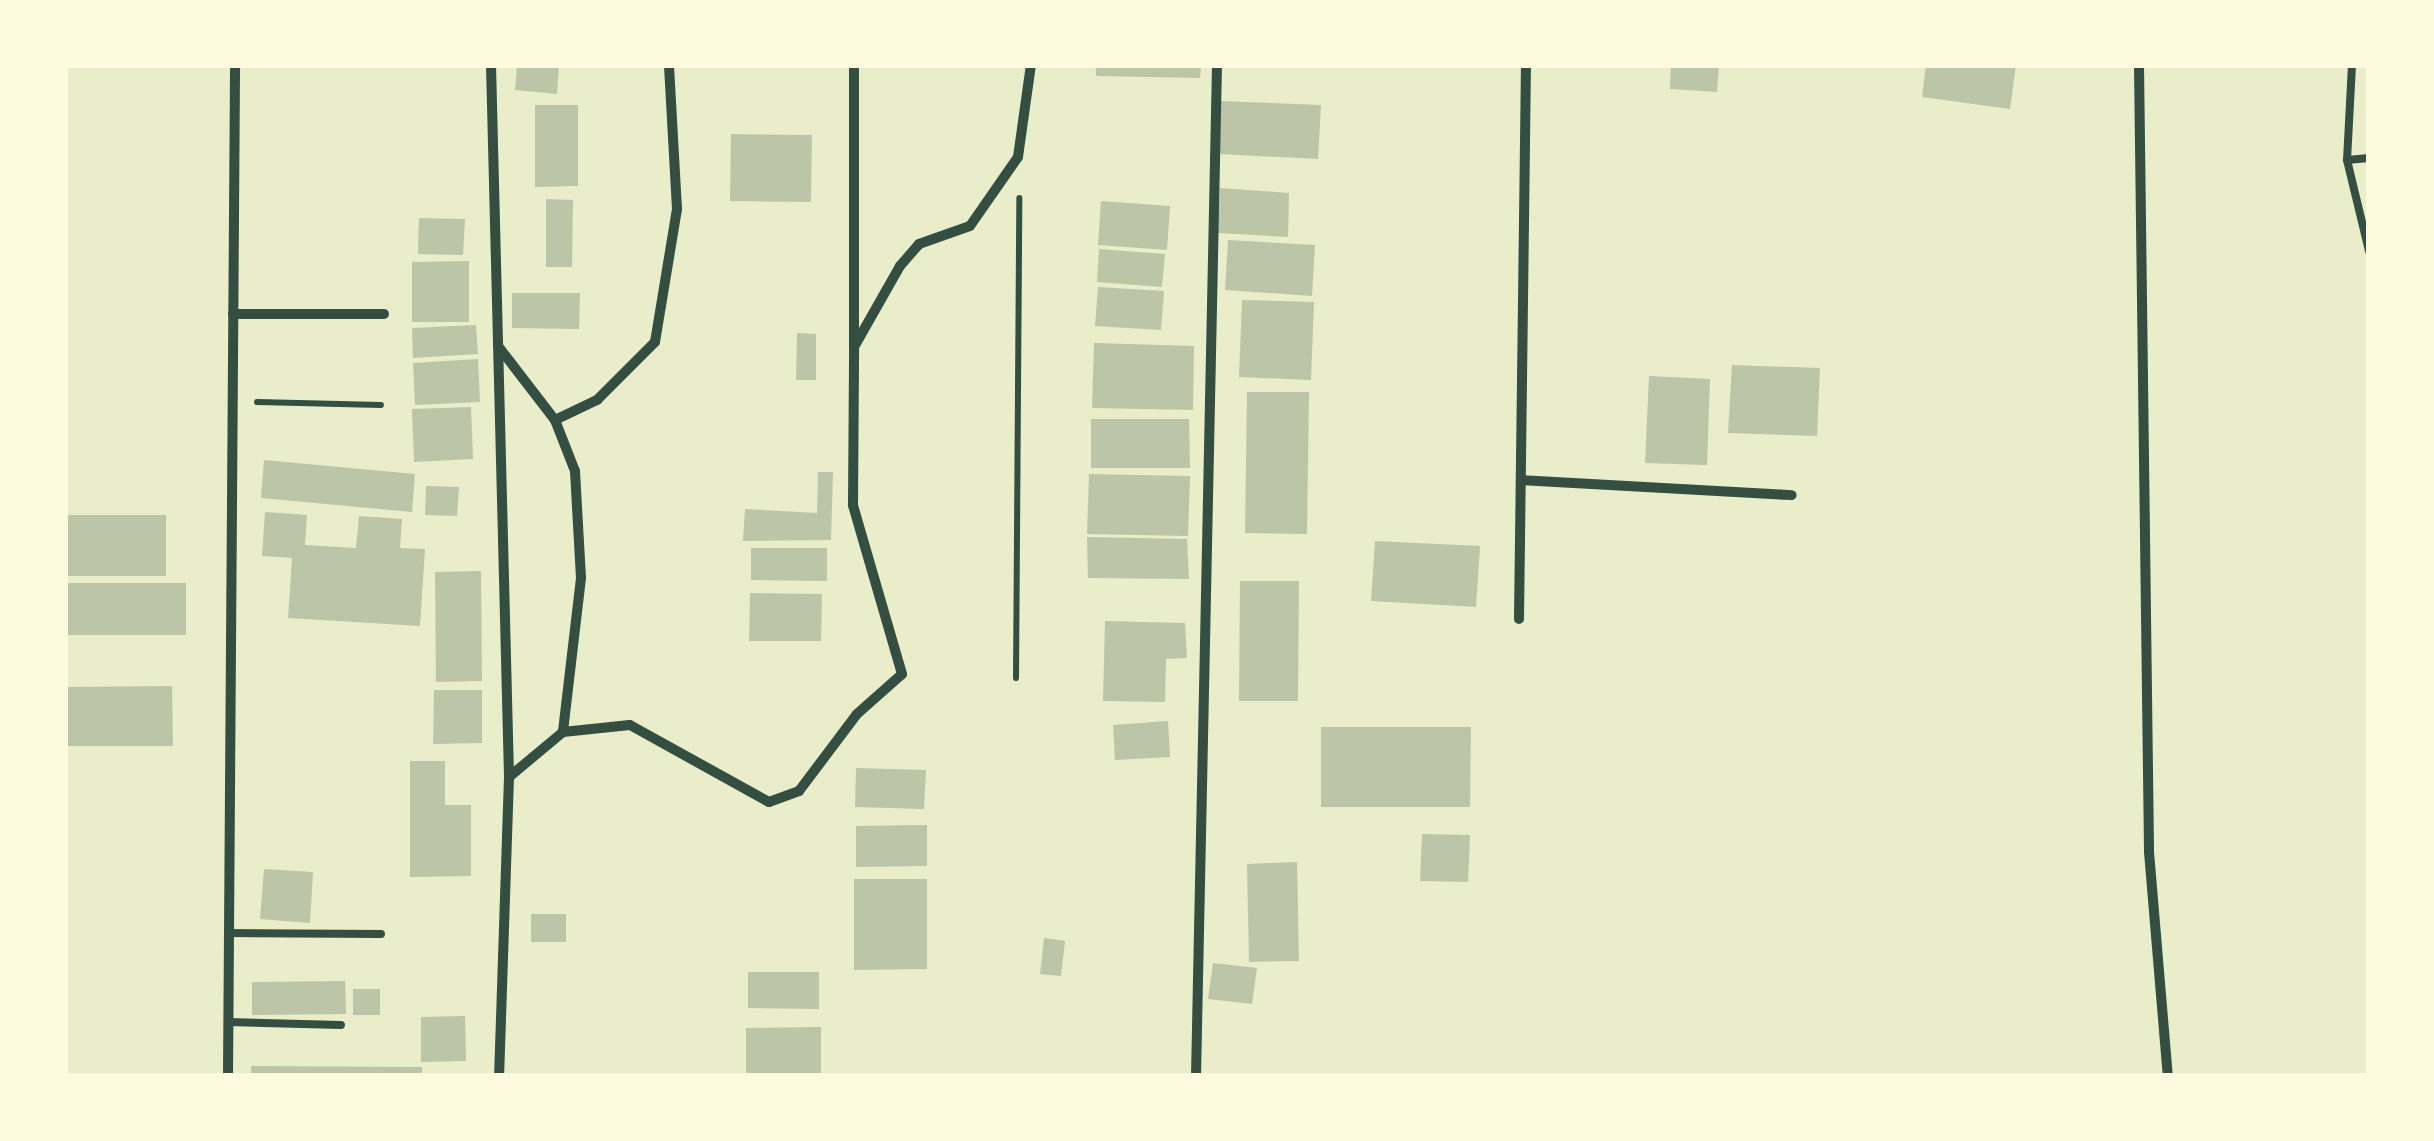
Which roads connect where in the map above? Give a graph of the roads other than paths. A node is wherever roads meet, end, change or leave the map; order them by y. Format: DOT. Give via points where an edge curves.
graph roads {
  1 [pos="235,65"];
  2 [pos="490,65"];
  3 [pos="668,65"];
  4 [pos="854,65"];
  5 [pos="1031,65"];
  6 [pos="1217,65"];
  7 [pos="1526,65"];
  8 [pos="2139,65"];
  9 [pos="2352,65"];
  10 [pos="2369,158"];
  11 [pos="2347,160"];
  12 [pos="2369,251"];
  13 [pos="233,314"];
  14 [pos="384,314"];
  15 [pos="498,345"];
  16 [pos="854,347"];
  17 [pos="556,420"];
  18 [pos="1521,480"];
  19 [pos="1792,495"];
  20 [pos="1519,619"];
  21 [pos="562,732"];
  22 [pos="510,778"];
  23 [pos="228,933"];
  24 [pos="381,934"];
  25 [pos="228,1022"];
  26 [pos="340,1026"];
  27 [pos="228,1076"];
  28 [pos="499,1076"];
  29 [pos="1196,1076"];
  30 [pos="2168,1076"];
  1 -- 13 [label="street"];
  2 -- 15 [label="street"];
  3 -- 17 [label="street" via="678,209 654,342 598,400"];
  4 -- 16 [label="street"];
  5 -- 16 [label="street" via="1031,115 1018,157 970,226 919,244 900,266"];
  6 -- 29 [label="street"];
  7 -- 18 [label="street"];
  8 -- 30 [label="street" via="2150,852"];
  9 -- 11 [label="lane"];
  10 -- 11 [label="lane"];
  11 -- 12 [label="lane"];
  13 -- 14 [label="street"];
  13 -- 23 [label="street"];
  15 -- 17 [label="street"];
  15 -- 22 [label="street"];
  16 -- 21 [label="street" via="853,506 902,674 856,714 799,791 769,802 630,725"];
  17 -- 21 [label="street" via="574,472 581,578"];
  18 -- 19 [label="street"];
  18 -- 20 [label="street"];
  21 -- 22 [label="street"];
  22 -- 28 [label="street"];
  23 -- 24 [label="lane"];
  23 -- 25 [label="street"];
  25 -- 26 [label="lane"];
  25 -- 27 [label="street"];
}
